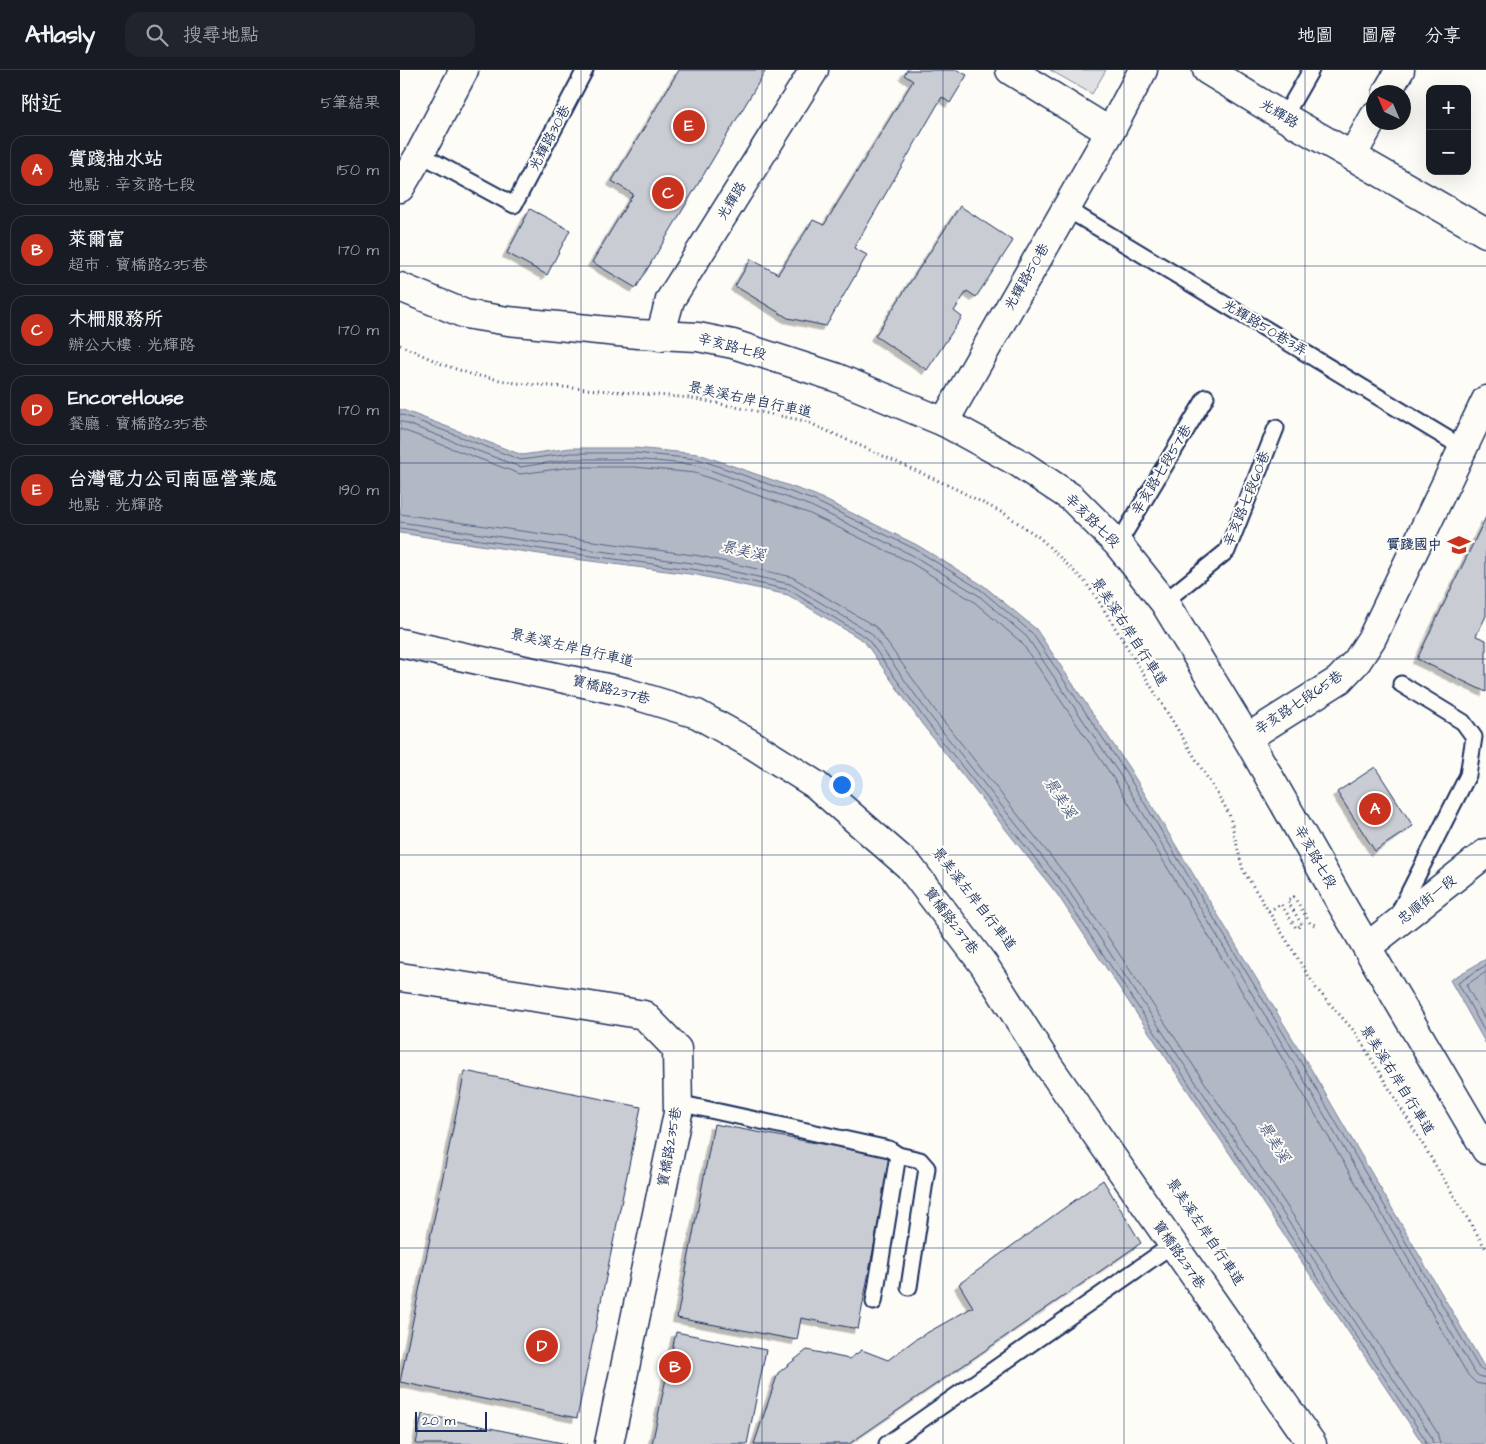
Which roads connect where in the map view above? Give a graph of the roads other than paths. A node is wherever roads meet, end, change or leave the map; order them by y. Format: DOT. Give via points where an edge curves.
graph roads {
  1 [pos="464,70"];
  2 [pos="585,70"];
  3 [pos="814,70"];
  4 [pos="1010,70"];
  5 [pos="1144,70"];
  6 [pos="1207,70"];
  7 [pos="1311,70"];
  8 [pos="1400,70"];
  9 [pos="1391,85"];
  10 [pos="1284,117"];
  11 [pos="1367,130"];
  12 [pos="1110,132"];
  13 [pos="420,154"];
  14 [pos="1352,156"];
  15 [pos="400,188"];
  16 [pos="1067,209"];
  17 [pos="1483,225"];
  18 [pos="400,287"];
  19 [pos="660,336"];
  20 [pos="1206,397"];
  21 [pos="1486,400"];
  22 [pos="944,422"];
  23 [pos="1276,428"];
  24 [pos="1463,448"];
  25 [pos="1118,544"];
  26 [pos="1164,602"];
  27 [pos="400,643"];
  28 [pos="1402,684"];
  29 [pos="1247,738"];
  30 [pos="1486,853"];
  31 [pos="1399,922"];
  32 [pos="1367,947"];
  33 [pos="400,977"];
  34 [pos="678,1103"];
  35 [pos="1486,1150"];
  36 [pos="898,1155"];
  37 [pos="1172,1245"];
  38 [pos="910,1287"];
  39 [pos="874,1302"];
  40 [pos="609,1444"];
  41 [pos="887,1444"];
  42 [pos="1312,1444"];
  1 -- 13 [label="street"];
  2 -- 13 [label="lane, 光輝路30巷" via="514,205"];
  3 -- 19 [label="street, 光輝路" via="670,300"];
  4 -- 12 [label="street"];
  5 -- 12 [label="street"];
  6 -- 10 [label="street, 光輝路"];
  7 -- 10 [label="lane"];
  8 -- 9 [label="street"];
  10 -- 14 [label="street, 光輝路"];
  11 -- 14 [label="street"];
  12 -- 16 [label="street, 光輝路50巷"];
  13 -- 15 [label="street"];
  14 -- 17 [label="street, 光輝路"];
  16 -- 22 [label="street, 光輝路50巷"];
  16 -- 24 [label="lane, 光輝路50巷3弄"];
  18 -- 19 [label="street, 辛亥路七段" via="465,314"];
  19 -- 22 [label="street, 辛亥路七段" via="698,337 733,344 834,377"];
  20 -- 25 [label="lane, 辛亥路七段57巷"];
  21 -- 24 [label="street, 辛亥路七段65巷"];
  22 -- 25 [label="street, 辛亥路七段" via="1019,463 1072,498"];
  23 -- 26 [label="lane, 辛亥路七段60巷" via="1227,551"];
  24 -- 29 [label="street, 辛亥路七段65巷" via="1372,638 1357,661 1339,680"];
  25 -- 26 [label="street, 辛亥路七段"];
  26 -- 29 [label="street, 辛亥路七段"];
  27 -- 37 [label="street, 寶橋路237巷" via="625,692 697,714 816,785 909,866 984,965 1048,1065"];
  28 -- 31 [label="lane" via="1463,722 1474,737 1468,775 1401,908"];
  29 -- 32 [label="street, 辛亥路七段"];
  30 -- 31 [label="street, 忠順街一段"];
  31 -- 32 [label="street, 忠順街一段"];
  32 -- 35 [label="street, 辛亥路七段"];
  33 -- 34 [label="street, 寶橋路235巷" via="644,1015 677,1049"];
  34 -- 36 [label="lane" via="889,1149"];
  34 -- 40 [label="street, 寶橋路235巷"];
  36 -- 38 [label="lane" via="920,1160 927,1168"];
  36 -- 39 [label="lane"];
  37 -- 41 [label="lane"];
  37 -- 42 [label="street, 寶橋路237巷"];
}
